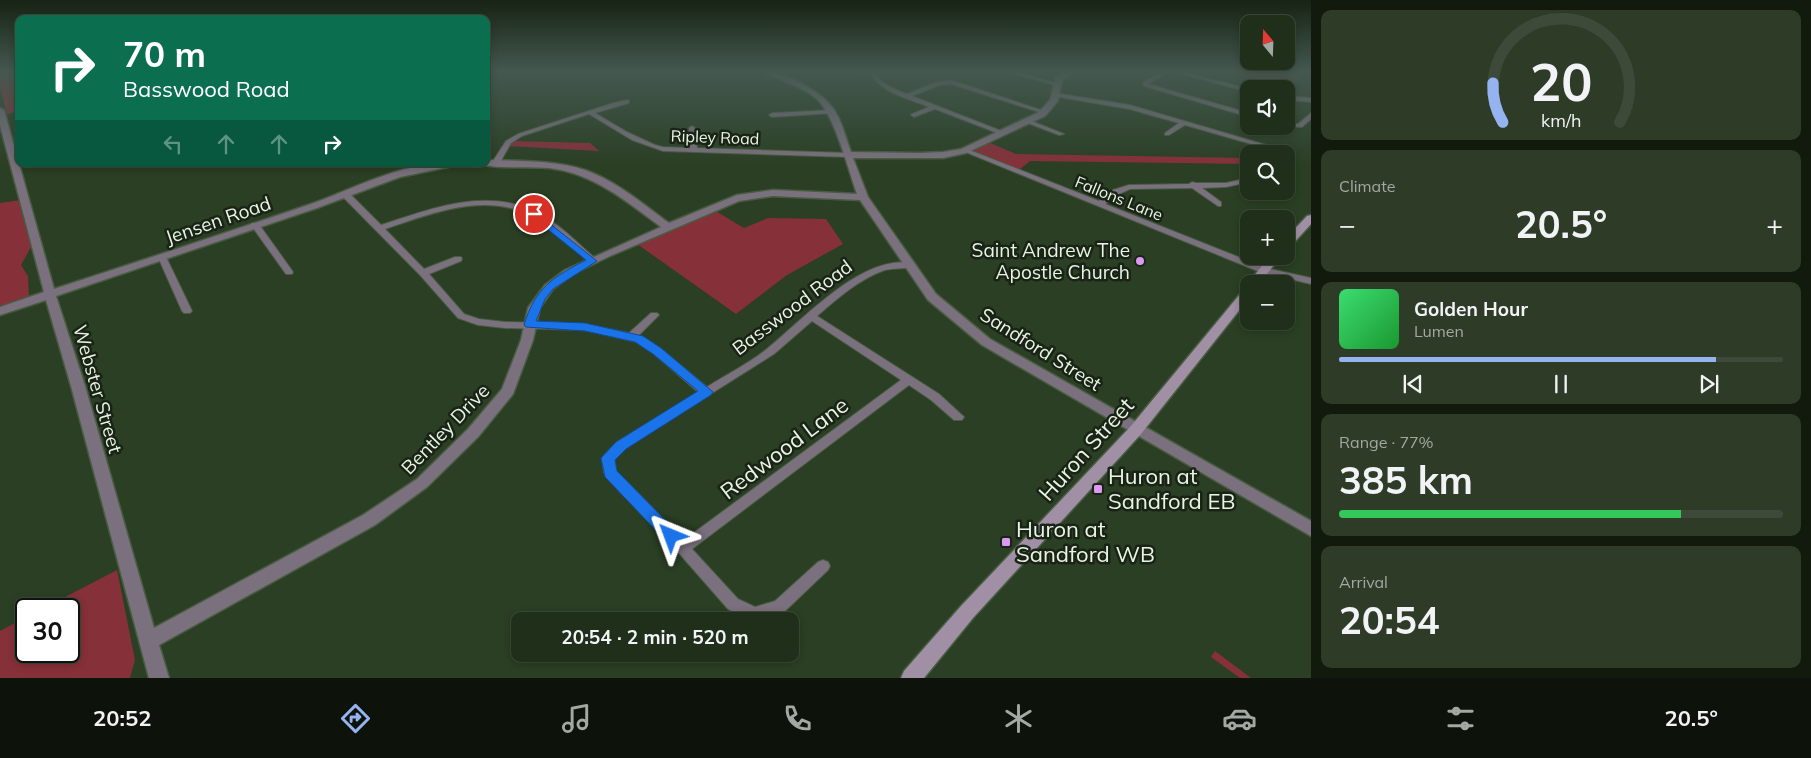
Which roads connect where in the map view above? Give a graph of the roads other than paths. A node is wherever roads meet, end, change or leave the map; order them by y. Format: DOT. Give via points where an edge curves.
graph roads {
  1 [pos="625,103"];
  2 [pos="824,103"];
  3 [pos="923,103"];
  4 [pos="1015,103"];
  5 [pos="1053,103"];
  6 [pos="1103,103"];
  7 [pos="1207,103"];
  8 [pos="934,107"];
  9 [pos="0,110"];
  10 [pos="590,112"];
  11 [pos="832,112"];
  12 [pos="1044,112"];
  13 [pos="1240,112"];
  14 [pos="772,115"];
  15 [pos="914,115"];
  16 [pos="1311,115"];
  17 [pos="1027,121"];
  18 [pos="1184,123"];
  19 [pos="1295,126"];
  20 [pos="692,128"];
  21 [pos="1002,133"];
  22 [pos="1061,134"];
  23 [pos="1167,134"];
  24 [pos="1261,145"];
  25 [pos="694,150"];
  26 [pos="965,150"];
  27 [pos="849,155"];
  28 [pos="490,164"];
  29 [pos="15,165"];
  30 [pos="15,167"];
  31 [pos="425,167"];
  32 [pos="1240,182"];
  33 [pos="1192,184"];
  34 [pos="346,195"];
  35 [pos="863,196"];
  36 [pos="1218,204"];
  37 [pos="1099,205"];
  38 [pos="1311,218"];
  39 [pos="255,225"];
  40 [pos="668,227"];
  41 [pos="378,229"];
  42 [pos="1295,235"];
  43 [pos="162,257"];
  44 [pos="458,259"];
  45 [pos="592,261"];
  46 [pos="909,264"];
  47 [pos="1268,265"];
  48 [pos="1263,270"];
  49 [pos="289,272"];
  50 [pos="423,273"];
  51 [pos="1260,275"];
  52 [pos="1311,281"];
  53 [pos="50,294"];
  54 [pos="1240,301"];
  55 [pos="0,311"];
  56 [pos="187,311"];
  57 [pos="654,315"];
  58 [pos="811,316"];
  59 [pos="530,325"];
  60 [pos="631,337"];
  61 [pos="908,380"];
  62 [pos="706,392"];
  63 [pos="958,417"];
  64 [pos="1136,430"];
  65 [pos="1311,530"];
  66 [pos="683,548"];
  67 [pos="822,566"];
  68 [pos="149,641"];
  69 [pos="159,678"];
  70 [pos="911,678"];
  1 -- 10 [label="street"];
  2 -- 11 [label="street, Sandford Street"];
  3 -- 8 [label="street"];
  4 -- 12 [label="street"];
  5 -- 12 [label="street"];
  6 -- 18 [label="street"];
  7 -- 13 [label="street"];
  8 -- 15 [label="street"];
  8 -- 21 [label="street"];
  9 -- 29 [label="street, Webster Street"];
  10 -- 25 [label="street, Ripley Road" via="650,146"];
  10 -- 28 [label="street" via="520,135 508,142"];
  11 -- 14 [label="street"];
  11 -- 27 [label="street, Sandford Street"];
  12 -- 17 [label="street"];
  16 -- 19 [label="street" via="1300,126"];
  17 -- 21 [label="street"];
  17 -- 22 [label="street"];
  18 -- 23 [label="street"];
  18 -- 24 [label="street"];
  20 -- 25 [label="street"];
  21 -- 26 [label="street"];
  25 -- 27 [label="street, Ripley Road"];
  26 -- 27 [label="street" via="943,155"];
  26 -- 37 [label="street, Fallons Lane"];
  27 -- 35 [label="street, Sandford Street"];
  28 -- 40 [label="street" via="552,166 584,173"];
  30 -- 53 [label="street, Webster Street"];
  31 -- 34 [label="street, Jensen Road"];
  32 -- 33 [label="street"];
  33 -- 36 [label="street"];
  33 -- 37 [label="street" via="1129,187"];
  34 -- 39 [label="street, Jensen Road"];
  34 -- 41 [label="street"];
  35 -- 40 [label="street, Bentley Drive" via="754,194"];
  35 -- 46 [label="street, Sandford Street"];
  37 -- 48 [label="street, Fallons Lane"];
  38 -- 42 [label="main road"];
  39 -- 43 [label="street, Jensen Road"];
  39 -- 49 [label="street"];
  40 -- 45 [label="street, Bentley Drive"];
  41 -- 45 [label="street" via="451,206 508,204 534,214"];
  41 -- 50 [label="street"];
  43 -- 53 [label="street, Jensen Road"];
  43 -- 56 [label="street"];
  44 -- 50 [label="street"];
  45 -- 59 [label="street, Bentley Drive" via="549,287 537,302"];
  46 -- 58 [label="street, Basswood Road" via="886,267 865,275"];
  46 -- 64 [label="street, Sandford Street" via="932,297 986,342"];
  47 -- 48 [label="main road"];
  48 -- 51 [label="main road"];
  48 -- 52 [label="street, Fallons Lane"];
  50 -- 59 [label="street" via="461,316 478,322"];
  53 -- 55 [label="street, Jensen Road"];
  53 -- 68 [label="street, Webster Street"];
  54 -- 64 [label="main road, Huron Street"];
  57 -- 60 [label="street"];
  58 -- 61 [label="street"];
  58 -- 62 [label="street, Basswood Road" via="770,352"];
  59 -- 60 [label="street" via="585,327"];
  59 -- 68 [label="street, Bentley Drive" via="508,391 472,433 422,482 369,520"];
  60 -- 62 [label="street" via="657,351"];
  61 -- 63 [label="street"];
  61 -- 66 [label="street, Redwood Lane"];
  62 -- 66 [label="street, Basswood Road" via="621,445 608,458 610,473"];
  64 -- 65 [label="street, Sandford Street"];
  64 -- 70 [label="main road, Huron Street" via="967,612"];
  66 -- 67 [label="street, Basswood Road" via="733,604 754,614 779,607"];
  68 -- 69 [label="street, Webster Street"];
}
